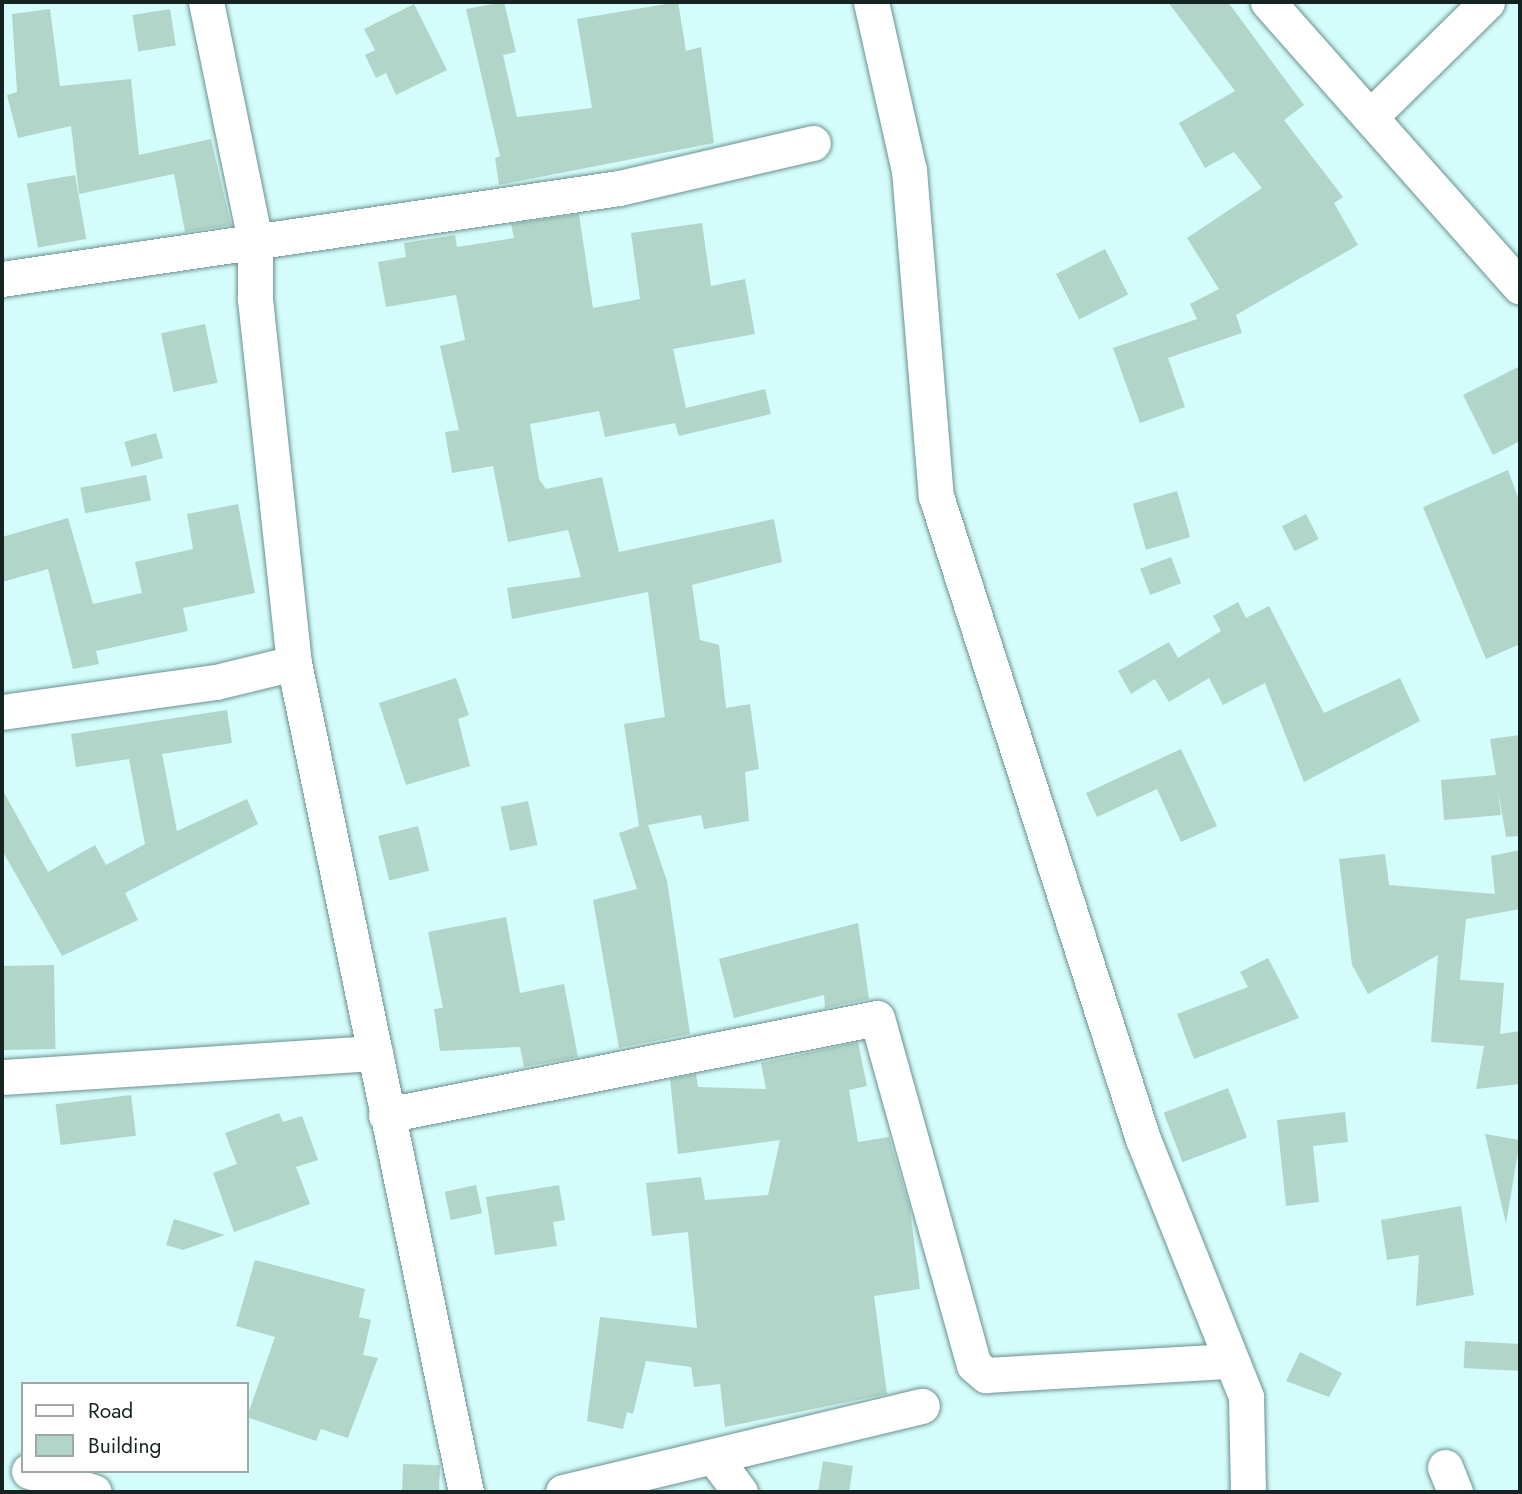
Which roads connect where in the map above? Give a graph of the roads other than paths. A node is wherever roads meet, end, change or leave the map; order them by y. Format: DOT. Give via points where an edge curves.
graph roads {
  1 [pos="206,2"];
  2 [pos="871,2"];
  3 [pos="1268,2"];
  4 [pos="1487,2"];
  5 [pos="1370,117"];
  6 [pos="813,143"];
  7 [pos="255,240"];
  8 [pos="2,279"];
  9 [pos="1520,287"];
  10 [pos="294,663"];
  11 [pos="2,712"];
  12 [pos="375,1053"];
  13 [pos="2,1077"];
  14 [pos="386,1115"];
  15 [pos="1231,1361"];
  16 [pos="922,1406"];
  17 [pos="716,1460"];
  18 [pos="2,1462"];
  19 [pos="21,1468"];
  20 [pos="35,1473"];
  21 [pos="94,1492"];
  22 [pos="466,1492"];
  23 [pos="564,1492"];
  24 [pos="740,1492"];
  25 [pos="1248,1492"];
  1 -- 7 [label="street"];
  2 -- 15 [label="street" via="909,170 936,496 1143,1139"];
  3 -- 5 [label="street"];
  4 -- 5 [label="street"];
  5 -- 9 [label="street"];
  6 -- 7 [label="street" via="619,188"];
  7 -- 8 [label="street"];
  7 -- 10 [label="street" via="255,299"];
  10 -- 11 [label="street" via="216,682"];
  10 -- 12 [label="street"];
  12 -- 13 [label="street"];
  12 -- 14 [label="street"];
  14 -- 15 [label="street" via="877,1018 974,1365 986,1375"];
  14 -- 22 [label="street"];
  15 -- 25 [label="street" via="1246,1397"];
  16 -- 17 [label="street"];
  17 -- 23 [label="street"];
  17 -- 24 [label="street"];
  18 -- 19 [label="street"];
  20 -- 21 [label="street"];
}
